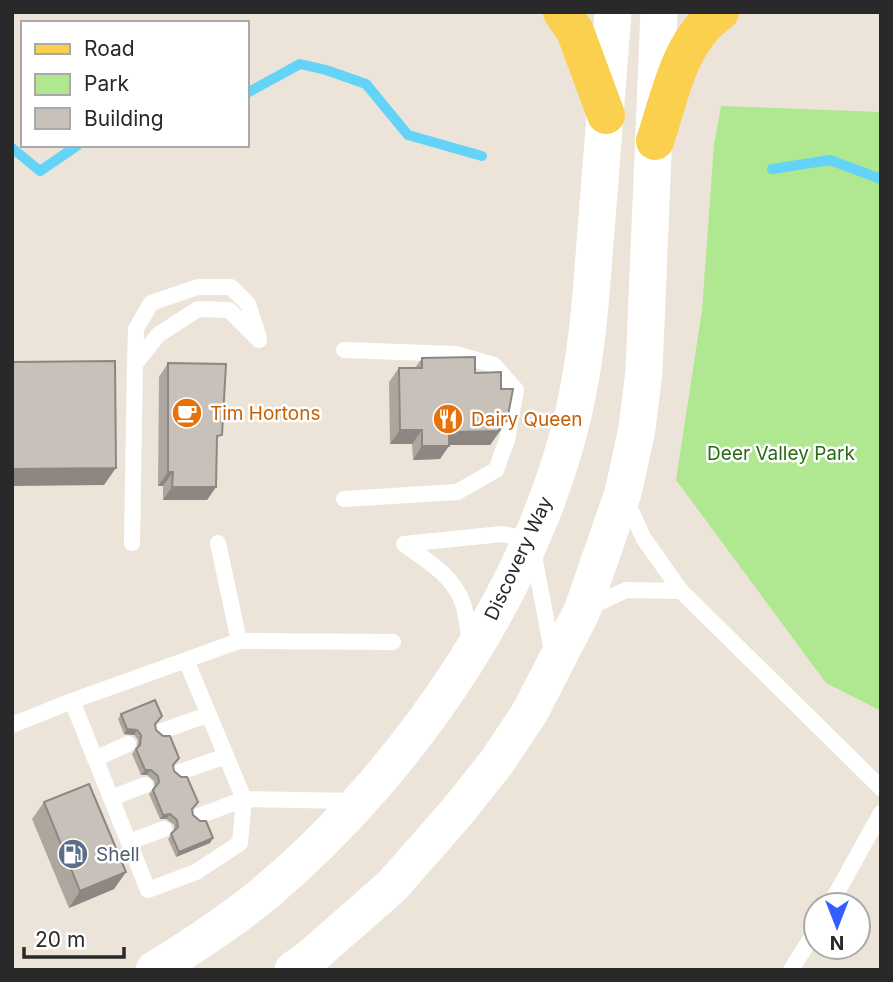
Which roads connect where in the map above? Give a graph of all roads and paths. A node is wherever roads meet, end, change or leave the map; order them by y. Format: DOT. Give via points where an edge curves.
graph roads {
  1 [pos="562,12"];
  2 [pos="613,12"];
  3 [pos="659,12"];
  4 [pos="720,12"];
  5 [pos="606,115"];
  6 [pos="655,141"];
  7 [pos="344,350"];
  8 [pos="135,364"];
  9 [pos="623,494"];
  10 [pos="344,499"];
  11 [pos="531,540"];
  12 [pos="132,543"];
  13 [pos="218,543"];
  14 [pos="681,591"];
  15 [pos="582,611"];
  16 [pos="239,641"];
  17 [pos="393,642"];
  18 [pos="471,653"];
  19 [pos="186,660"];
  20 [pos="555,665"];
  21 [pos="72,701"];
  22 [pos="207,715"];
  23 [pos="12,725"];
  24 [pos="162,731"];
  25 [pos="128,744"];
  26 [pos="226,756"];
  27 [pos="95,759"];
  28 [pos="180,772"];
  29 [pos="145,785"];
  30 [pos="881,788"];
  31 [pos="111,798"];
  32 [pos="244,799"];
  33 [pos="360,801"];
  34 [pos="881,813"];
  35 [pos="199,816"];
  36 [pos="164,829"];
  37 [pos="129,842"];
  38 [pos="838,891"];
  39 [pos="802,952"];
  40 [pos="154,970"];
  41 [pos="293,970"];
  42 [pos="791,970"];
  1 -- 5 [label="main road" via="575,31"];
  2 -- 5 [label="street, Discovery Way"];
  3 -- 6 [label="street"];
  4 -- 6 [label="main road" via="704,23 684,54"];
  5 -- 11 [label="street, Discovery Way" via="580,382 550,495"];
  6 -- 9 [label="street" via="644,371"];
  7 -- 10 [label="lane" via="456,354 494,365 516,390 508,440 496,470 457,492"];
  8 -- 8 [label="lane" via="159,335 198,309 229,310 259,340 248,304 231,287 198,287 150,303 136,329"];
  8 -- 12 [label="lane"];
  9 -- 14 [label="lane" via="644,539"];
  9 -- 15 [label="street"];
  11 -- 18 [label="street, Discovery Way"];
  11 -- 18 [label="lane" via="502,534 404,544 451,581 463,603"];
  11 -- 20 [label="lane"];
  13 -- 16 [label="lane"];
  14 -- 15 [label="lane" via="626,590"];
  14 -- 30 [label="lane"];
  15 -- 20 [label="street"];
  16 -- 17 [label="lane"];
  16 -- 19 [label="lane"];
  18 -- 33 [label="street, Discovery Way"];
  19 -- 21 [label="lane"];
  19 -- 22 [label="lane"];
  20 -- 41 [label="street" via="503,753 426,849 392,887"];
  21 -- 23 [label="lane"];
  21 -- 27 [label="lane"];
  22 -- 24 [label="lane"];
  22 -- 26 [label="lane"];
  25 -- 27 [label="lane"];
  26 -- 28 [label="lane"];
  26 -- 32 [label="lane"];
  27 -- 31 [label="lane"];
  29 -- 31 [label="lane"];
  31 -- 37 [label="lane"];
  32 -- 33 [label="lane"];
  32 -- 35 [label="lane"];
  32 -- 37 [label="lane" via="240,843 196,872 148,890"];
  33 -- 40 [label="street, Discovery Way" via="264,894 206,939"];
  34 -- 38 [label="lane"];
  36 -- 37 [label="lane"];
  39 -- 42 [label="lane"];
}
